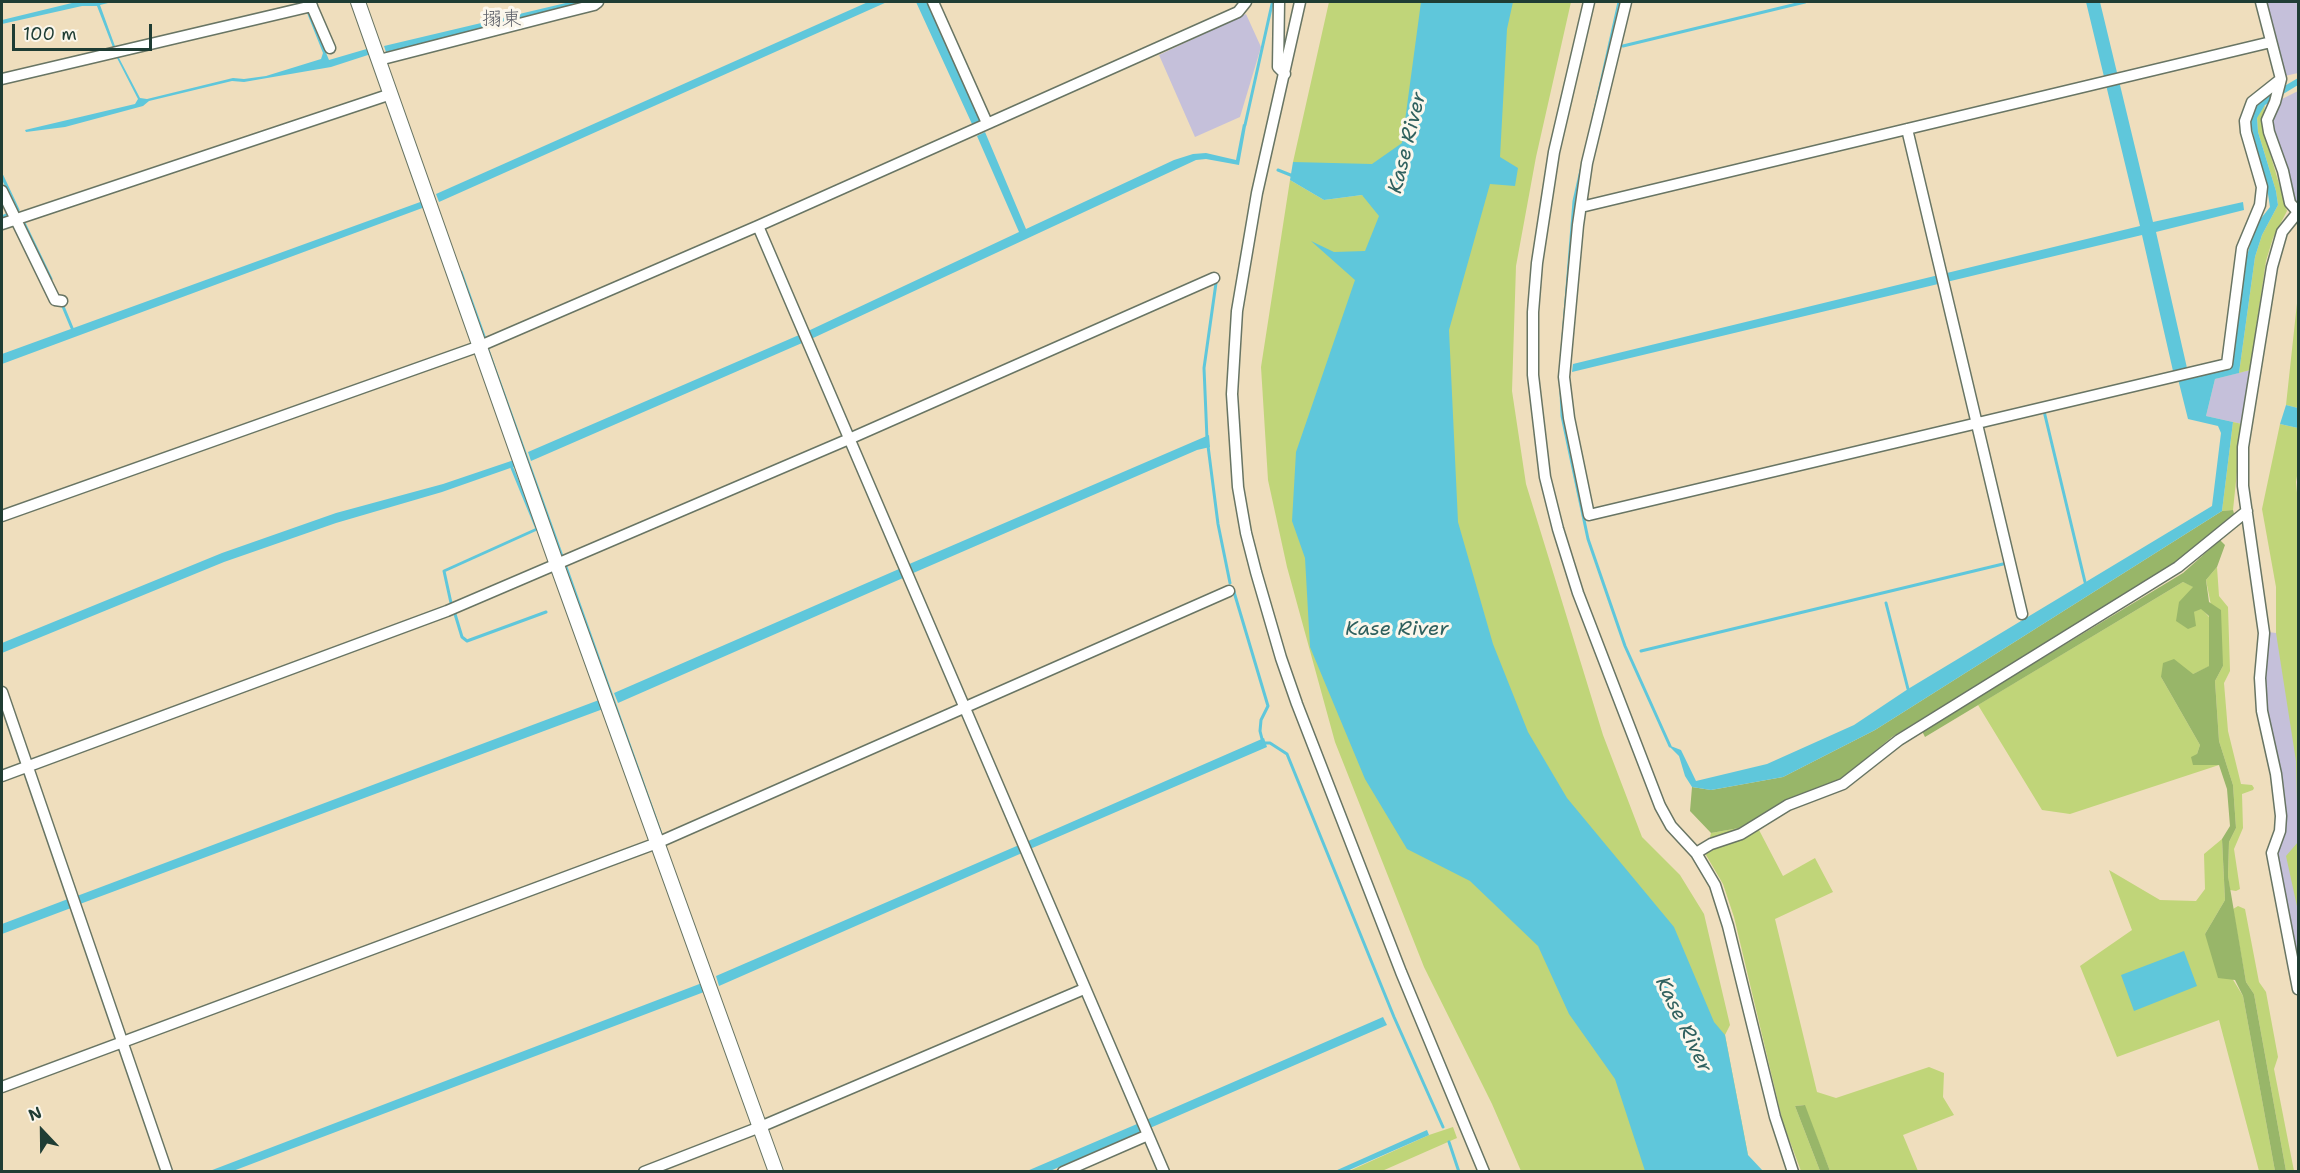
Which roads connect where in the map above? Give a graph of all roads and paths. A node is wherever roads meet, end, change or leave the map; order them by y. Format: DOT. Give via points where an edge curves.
graph roads {
  1 [pos="358,2"];
  2 [pos="598,2"];
  3 [pos="933,2"];
  4 [pos="1246,2"];
  5 [pos="1279,2"];
  6 [pos="1300,2"];
  7 [pos="1589,2"];
  8 [pos="1626,2"];
  9 [pos="2261,2"];
  10 [pos="311,4"];
  11 [pos="2271,42"];
  12 [pos="330,48"];
  13 [pos="379,60"];
  14 [pos="1285,74"];
  15 [pos="2,80"];
  16 [pos="2280,82"];
  17 [pos="391,94"];
  18 [pos="987,123"];
  19 [pos="1907,129"];
  20 [pos="2,191"];
  21 [pos="1581,207"];
  22 [pos="2298,212"];
  23 [pos="14,219"];
  24 [pos="2,224"];
  25 [pos="758,226"];
  26 [pos="1214,278"];
  27 [pos="59,301"];
  28 [pos="480,346"];
  29 [pos="1976,423"];
  30 [pos="849,439"];
  31 [pos="2247,511"];
  32 [pos="2,516"];
  33 [pos="557,565"];
  34 [pos="1229,591"];
  35 [pos="2022,614"];
  36 [pos="2,692"];
  37 [pos="964,709"];
  38 [pos="26,767"];
  39 [pos="2,776"];
  40 [pos="657,843"];
  41 [pos="1696,853"];
  42 [pos="1084,989"];
  43 [pos="2298,989"];
  44 [pos="122,1042"];
  45 [pos="2,1087"];
  46 [pos="760,1127"];
  47 [pos="1148,1135"];
  48 [pos="167,1172"];
  49 [pos="644,1172"];
  50 [pos="776,1172"];
  51 [pos="1063,1172"];
  52 [pos="1164,1172"];
  53 [pos="1485,1172"];
  54 [pos="1793,1172"];
  1 -- 13 [label="street"];
  2 -- 13 [label="street"];
  3 -- 18 [label="street"];
  4 -- 18 [label="street" via="1238,12"];
  5 -- 14 [label="street" via="1278,67"];
  6 -- 14 [label="street"];
  7 -- 41 [label="street" via="1554,152 1537,263 1533,375 1538,429 1558,530 1578,593 1660,806 1671,826"];
  8 -- 21 [label="street" via="1587,163"];
  9 -- 11 [label="street"];
  10 -- 12 [label="street"];
  10 -- 15 [label="street"];
  11 -- 16 [label="street"];
  11 -- 19 [label="street"];
  13 -- 17 [label="street"];
  14 -- 53 [label="street" via="1257,193 1234,348 1234,431 1246,533 1278,648 1316,756"];
  16 -- 22 [label="street" via="2267,120 2268,132 2283,171 2289,203"];
  16 -- 29 [label="street" via="2252,102 2245,121 2262,187 2260,204 2242,248 2227,364"];
  17 -- 23 [label="street"];
  17 -- 28 [label="street"];
  18 -- 25 [label="street"];
  19 -- 21 [label="street"];
  19 -- 29 [label="street"];
  20 -- 23 [label="street"];
  21 -- 29 [label="street" via="1564,377 1589,515"];
  22 -- 31 [label="street" via="2282,232 2272,267 2243,447"];
  23 -- 24 [label="street"];
  23 -- 27 [label="street"];
  25 -- 28 [label="street"];
  25 -- 30 [label="street"];
  26 -- 30 [label="street"];
  28 -- 32 [label="street"];
  28 -- 33 [label="street"];
  29 -- 35 [label="street"];
  30 -- 33 [label="street"];
  30 -- 37 [label="street"];
  31 -- 41 [label="street" via="2178,567 1899,740 1843,784 1788,805 1741,834"];
  31 -- 43 [label="street" via="2264,633 2262,711 2281,816 2272,853"];
  33 -- 38 [label="street" via="418,622"];
  33 -- 40 [label="street"];
  34 -- 37 [label="street"];
  36 -- 38 [label="street"];
  37 -- 40 [label="street"];
  37 -- 42 [label="street"];
  38 -- 39 [label="street"];
  38 -- 44 [label="street"];
  40 -- 44 [label="street"];
  40 -- 46 [label="street"];
  41 -- 54 [label="street" via="1715,885 1728,926 1775,1117"];
  42 -- 46 [label="street"];
  42 -- 47 [label="street"];
  44 -- 45 [label="street"];
  44 -- 48 [label="street"];
  46 -- 49 [label="street"];
  46 -- 50 [label="street"];
  47 -- 51 [label="street"];
  47 -- 52 [label="street"];
}
